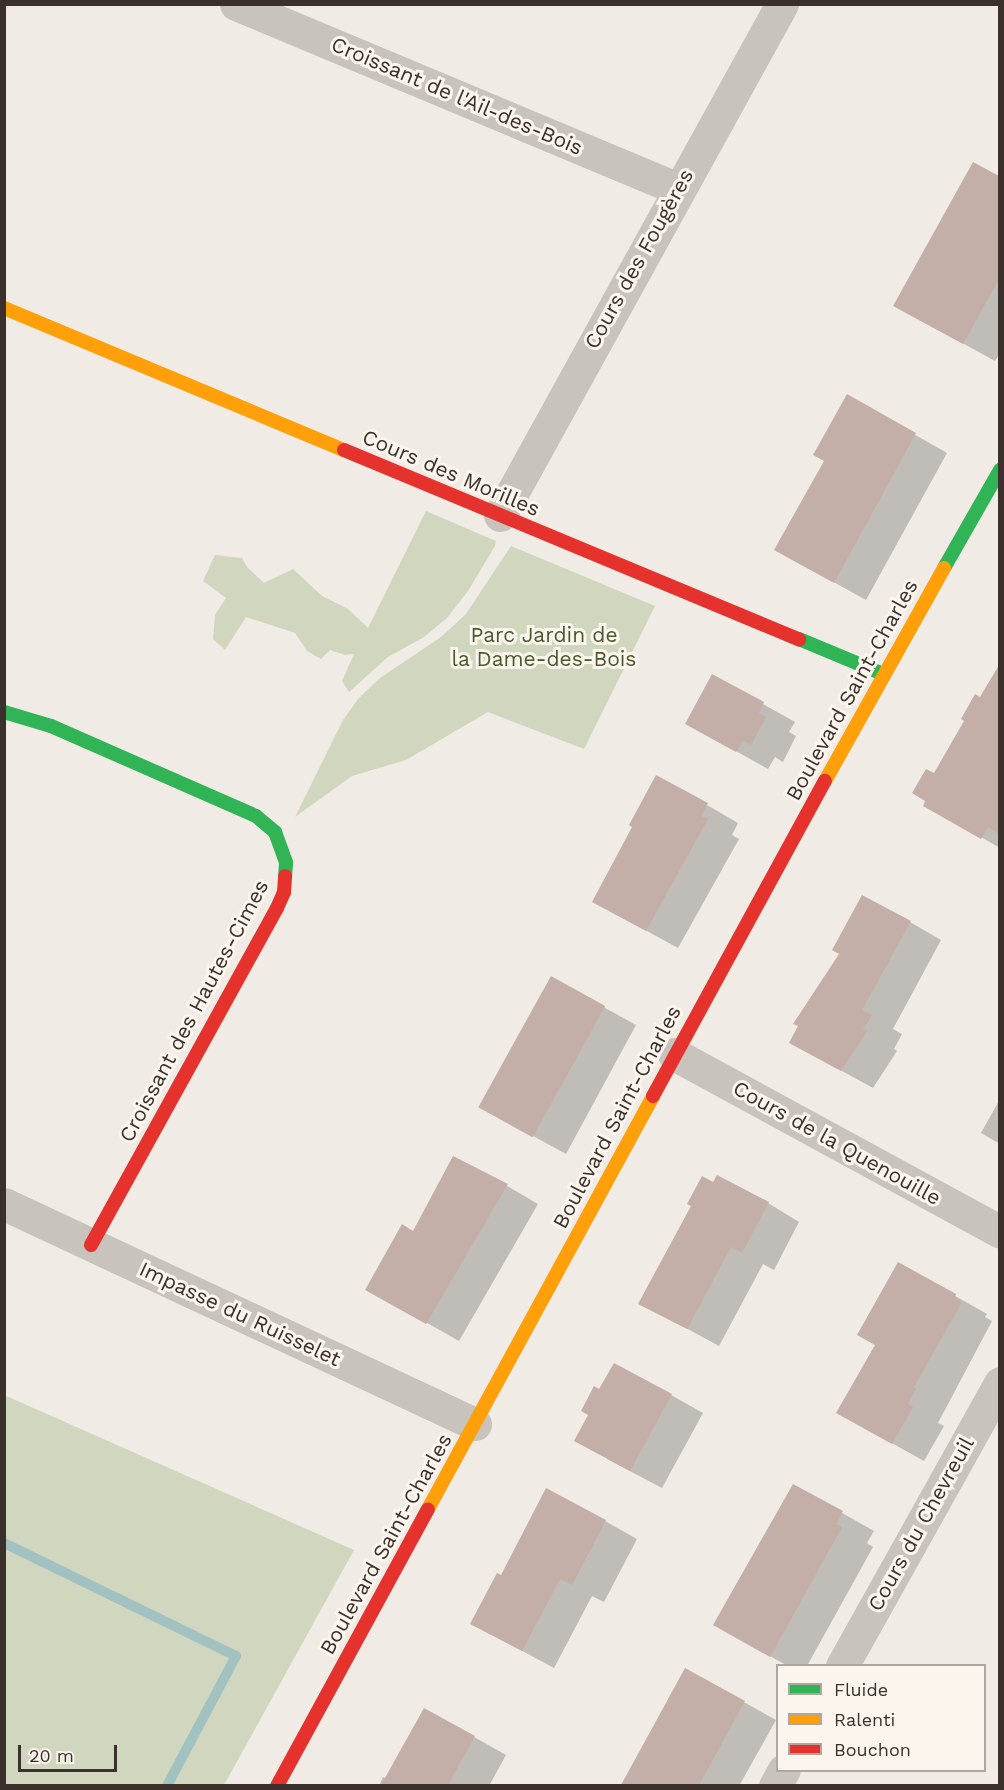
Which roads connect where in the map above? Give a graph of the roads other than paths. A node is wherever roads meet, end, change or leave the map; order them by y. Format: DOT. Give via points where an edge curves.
graph roads {
  1 [pos="236,4"];
  2 [pos="782,4"];
  3 [pos="678,189"];
  4 [pos="4,308"];
  5 [pos="999,470"];
  6 [pos="500,516"];
  7 [pos="883,674"];
  8 [pos="4,712"];
  9 [pos="674,1054"];
  10 [pos="4,1204"];
  11 [pos="999,1232"];
  12 [pos="91,1245"];
  13 [pos="999,1383"];
  14 [pos="475,1424"];
  15 [pos="843,1664"];
  16 [pos="783,1772"];
  17 [pos="277,1785"];
  18 [pos="775,1785"];
  1 -- 3 [label="street, Croissant de l'Ail-des-Bois"];
  2 -- 3 [label="street, Cours des Fougères"];
  3 -- 6 [label="street, Cours des Fougères"];
  4 -- 6 [label="street, Cours des Morilles"];
  5 -- 7 [label="street, Boulevard Saint-Charles"];
  6 -- 7 [label="street, Cours des Morilles"];
  7 -- 9 [label="street, Boulevard Saint-Charles"];
  8 -- 12 [label="street, Croissant des Hautes-Cimes" via="51,726 256,816 275,832 286,863 284,892 277,908"];
  9 -- 11 [label="street, Cours de la Quenouille"];
  9 -- 14 [label="street, Boulevard Saint-Charles"];
  10 -- 12 [label="street, Impasse du Ruisselet"];
  12 -- 14 [label="street, Impasse du Ruisselet"];
  13 -- 15 [label="street, Cours du Chevreuil"];
  14 -- 17 [label="street, Boulevard Saint-Charles"];
  16 -- 18 [label="street"];
}
